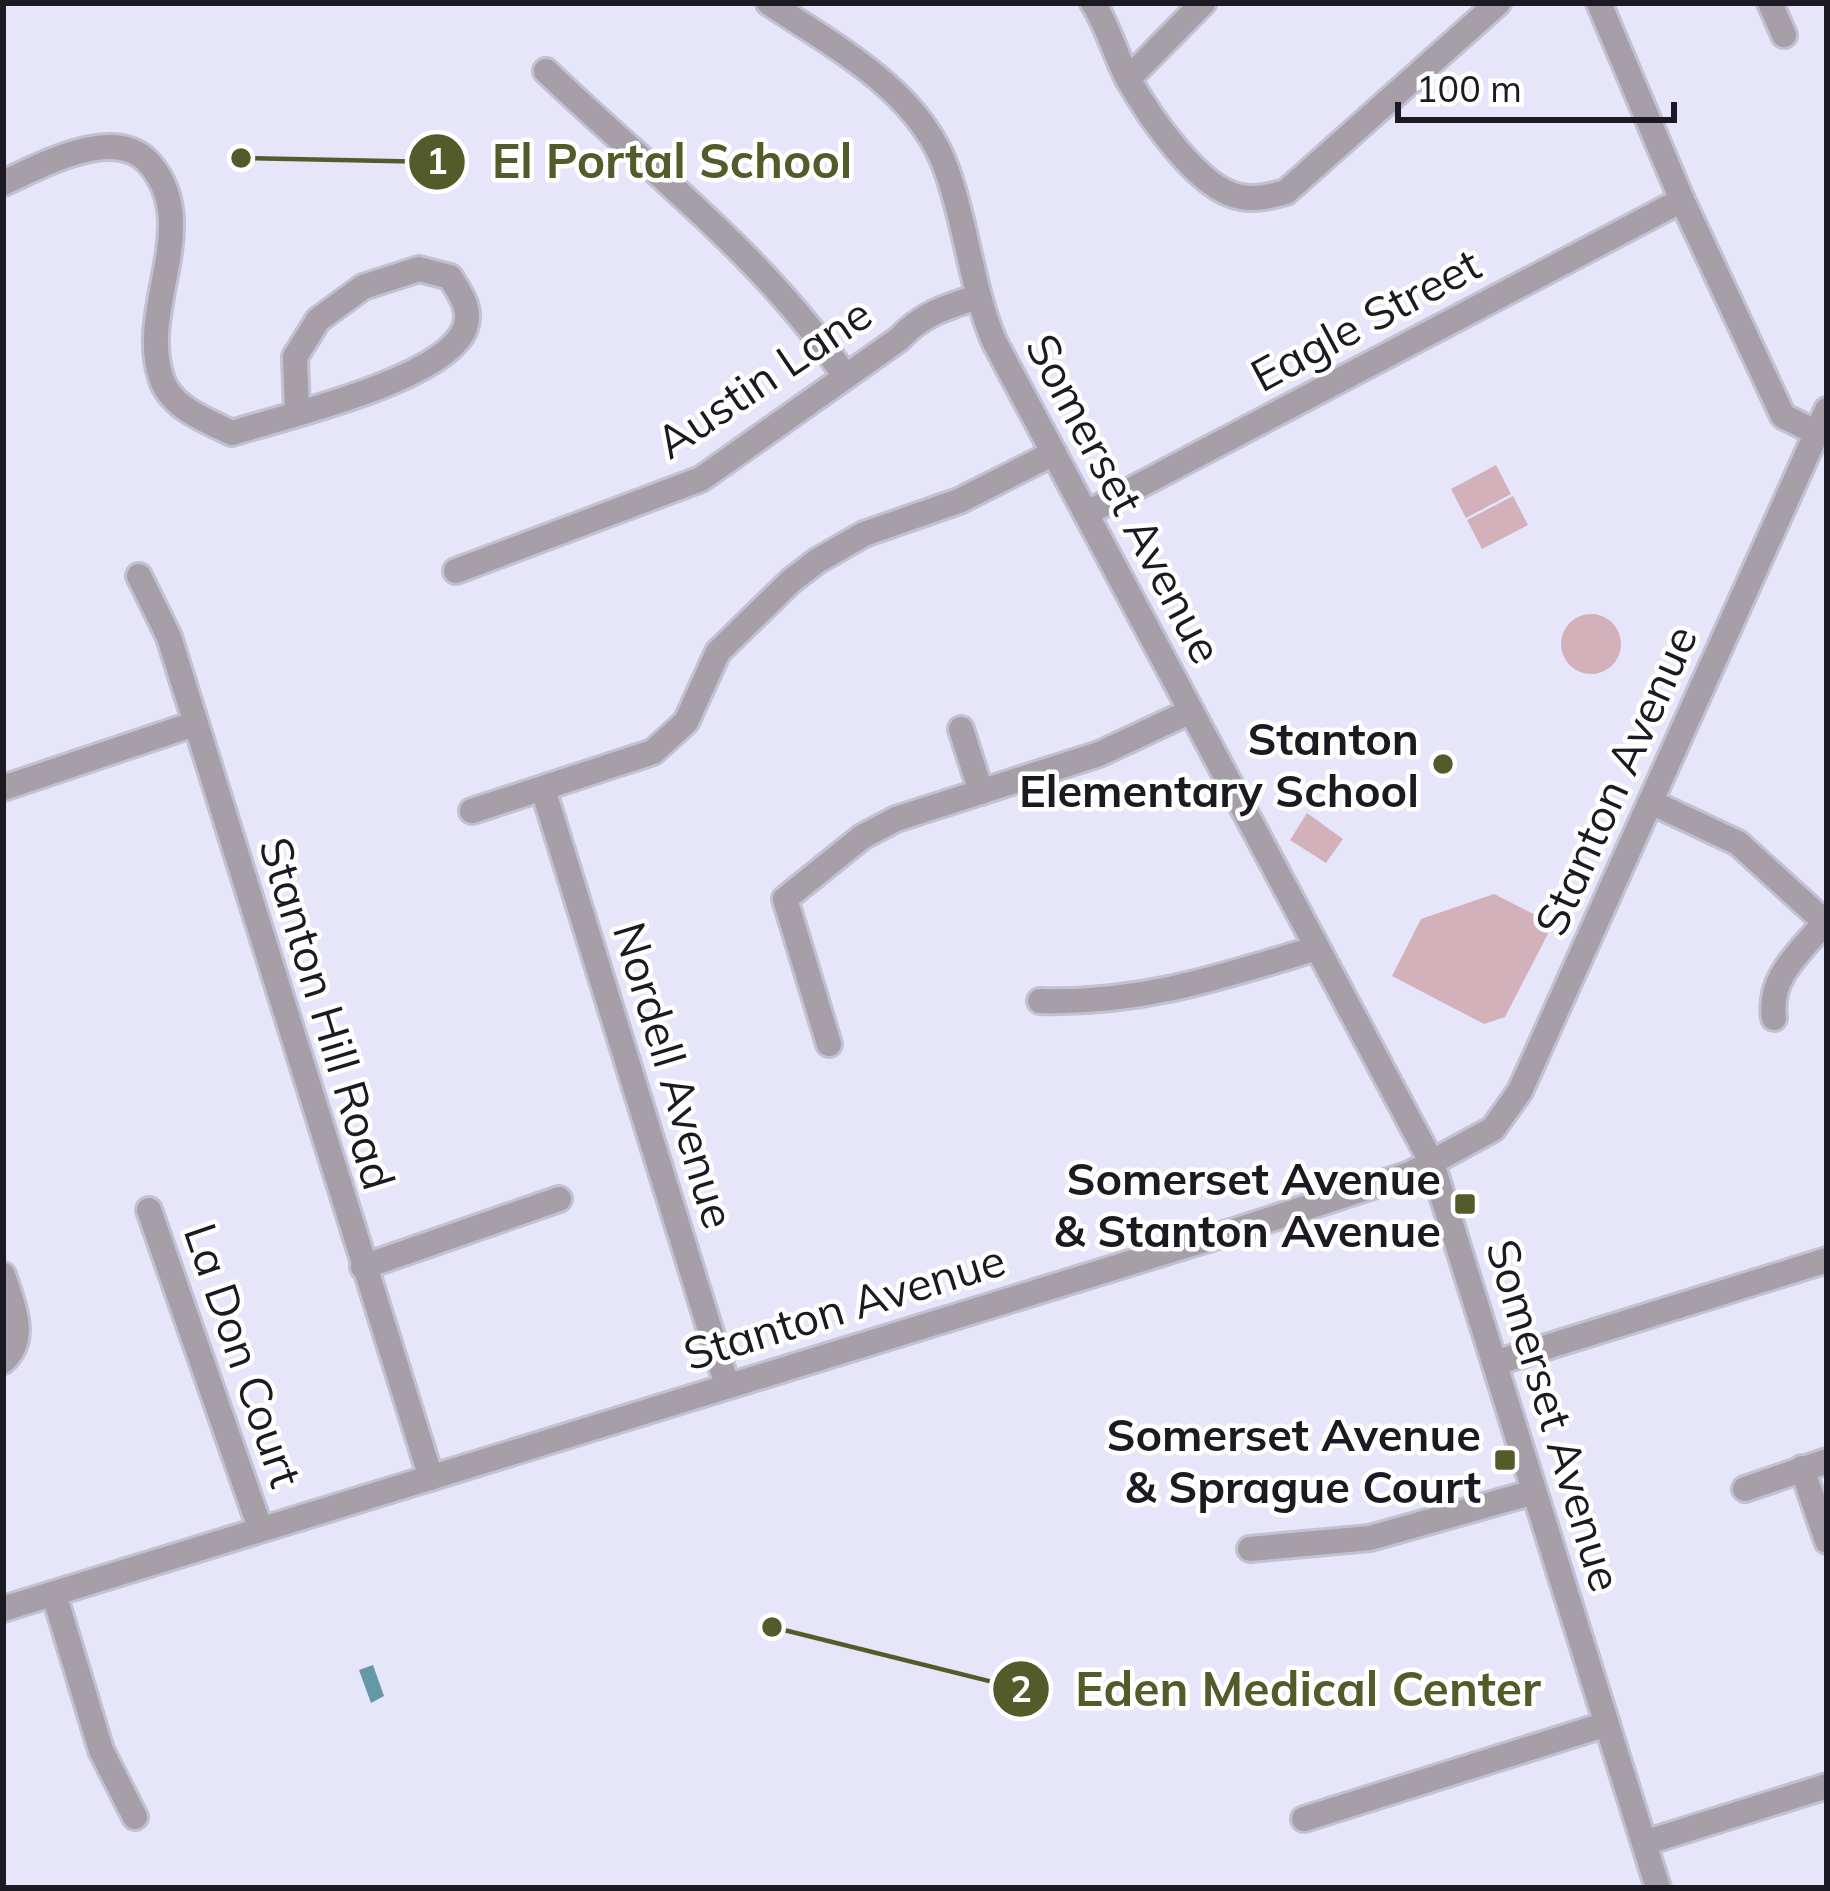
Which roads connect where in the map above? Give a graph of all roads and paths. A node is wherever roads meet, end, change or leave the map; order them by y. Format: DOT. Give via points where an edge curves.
graph roads {
  1 [pos="769,3"];
  2 [pos="1093,3"];
  3 [pos="1203,3"];
  4 [pos="1498,3"];
  5 [pos="1599,3"];
  6 [pos="1770,3"];
  7 [pos="1784,35"];
  8 [pos="546,71"];
  9 [pos="1128,79"];
  10 [pos="3,183"];
  11 [pos="1682,200"];
  12 [pos="978,297"];
  13 [pos="845,376"];
  14 [pos="297,412"];
  15 [pos="1822,422"];
  16 [pos="1054,453"];
  17 [pos="1087,513"];
  18 [pos="456,571"];
  19 [pos="139,576"];
  20 [pos="1191,711"];
  21 [pos="194,724"];
  22 [pos="961,729"];
  23 [pos="3,788"];
  24 [pos="543,788"];
  25 [pos="981,792"];
  26 [pos="1653,803"];
  27 [pos="472,811"];
  28 [pos="1826,923"];
  29 [pos="1317,948"];
  30 [pos="1040,1001"];
  31 [pos="1774,1018"];
  32 [pos="830,1044"];
  33 [pos="1432,1163"];
  34 [pos="560,1199"];
  35 [pos="149,1210"];
  36 [pos="1827,1260"];
  37 [pos="363,1267"];
  38 [pos="3,1275"];
  39 [pos="3,1361"];
  40 [pos="1495,1363"];
  41 [pos="727,1385"];
  42 [pos="1827,1461"];
  43 [pos="1802,1468"];
  44 [pos="431,1478"];
  45 [pos="1745,1489"];
  46 [pos="1534,1492"];
  47 [pos="260,1528"];
  48 [pos="1827,1541"];
  49 [pos="1250,1550"];
  50 [pos="54,1594"];
  51 [pos="3,1609"];
  52 [pos="1607,1724"];
  53 [pos="1827,1786"];
  54 [pos="135,1817"];
  55 [pos="1304,1819"];
  56 [pos="1644,1843"];
  57 [pos="1658,1888"];
  1 -- 12 [label="street, Somerset Avenue" via="858,62 919,119 946,168"];
  2 -- 9 [label="street"];
  3 -- 9 [label="street"];
  4 -- 9 [label="street" via="1286,192 1263,198 1217,188 1183,157"];
  5 -- 11 [label="street"];
  6 -- 7 [label="street"];
  8 -- 13 [label="street" via="754,266"];
  10 -- 14 [label="street" via="114,145 139,152 164,179 172,214 154,340 161,382 186,411 232,433"];
  11 -- 15 [label="street" via="1783,416"];
  11 -- 17 [label="street, Eagle Street"];
  12 -- 13 [label="street, Austin Lane" via="925,315"];
  12 -- 16 [label="street, Somerset Avenue"];
  13 -- 18 [label="street, Austin Lane" via="700,479"];
  14 -- 14 [label="street" via="359,395 454,345 466,326 465,301 450,277 419,268 363,287 318,320 295,357"];
  15 -- 26 [label="street, Stanton Avenue"];
  16 -- 17 [label="street, Somerset Avenue"];
  16 -- 24 [label="street" via="817,561 718,652 686,722 665,743"];
  17 -- 20 [label="street, Somerset Avenue"];
  19 -- 21 [label="street, Stanton Hill Road" via="169,638"];
  20 -- 25 [label="street" via="1100,754"];
  20 -- 29 [label="street, Somerset Avenue"];
  21 -- 23 [label="street"];
  21 -- 37 [label="street, Stanton Hill Road"];
  22 -- 25 [label="street"];
  24 -- 27 [label="street"];
  24 -- 41 [label="street, Nordell Avenue"];
  25 -- 32 [label="street" via="880,826 785,899"];
  26 -- 28 [label="street" via="1738,843"];
  26 -- 33 [label="street, Stanton Avenue" via="1510,1109 1492,1129"];
  28 -- 31 [label="street" via="1780,976"];
  29 -- 30 [label="street" via="1138,998"];
  29 -- 33 [label="street, Somerset Avenue"];
  33 -- 40 [label="street, Somerset Avenue"];
  33 -- 41 [label="street, Stanton Avenue"];
  34 -- 37 [label="street"];
  35 -- 47 [label="street, La Don Court"];
  36 -- 40 [label="street"];
  37 -- 44 [label="street, Stanton Hill Road"];
  38 -- 39 [label="street" via="18,1322"];
  40 -- 46 [label="street, Somerset Avenue"];
  41 -- 44 [label="street, Stanton Avenue"];
  42 -- 43 [label="street"];
  43 -- 45 [label="street"];
  43 -- 48 [label="street"];
  44 -- 47 [label="street, Stanton Avenue"];
  46 -- 49 [label="street" via="1370,1538"];
  46 -- 52 [label="street, Somerset Avenue"];
  47 -- 50 [label="street, Stanton Avenue"];
  50 -- 51 [label="street, Stanton Avenue"];
  50 -- 54 [label="street" via="101,1750"];
  52 -- 55 [label="street"];
  52 -- 56 [label="street, Somerset Avenue"];
  53 -- 56 [label="street"];
  56 -- 57 [label="street, Somerset Avenue"];
}
